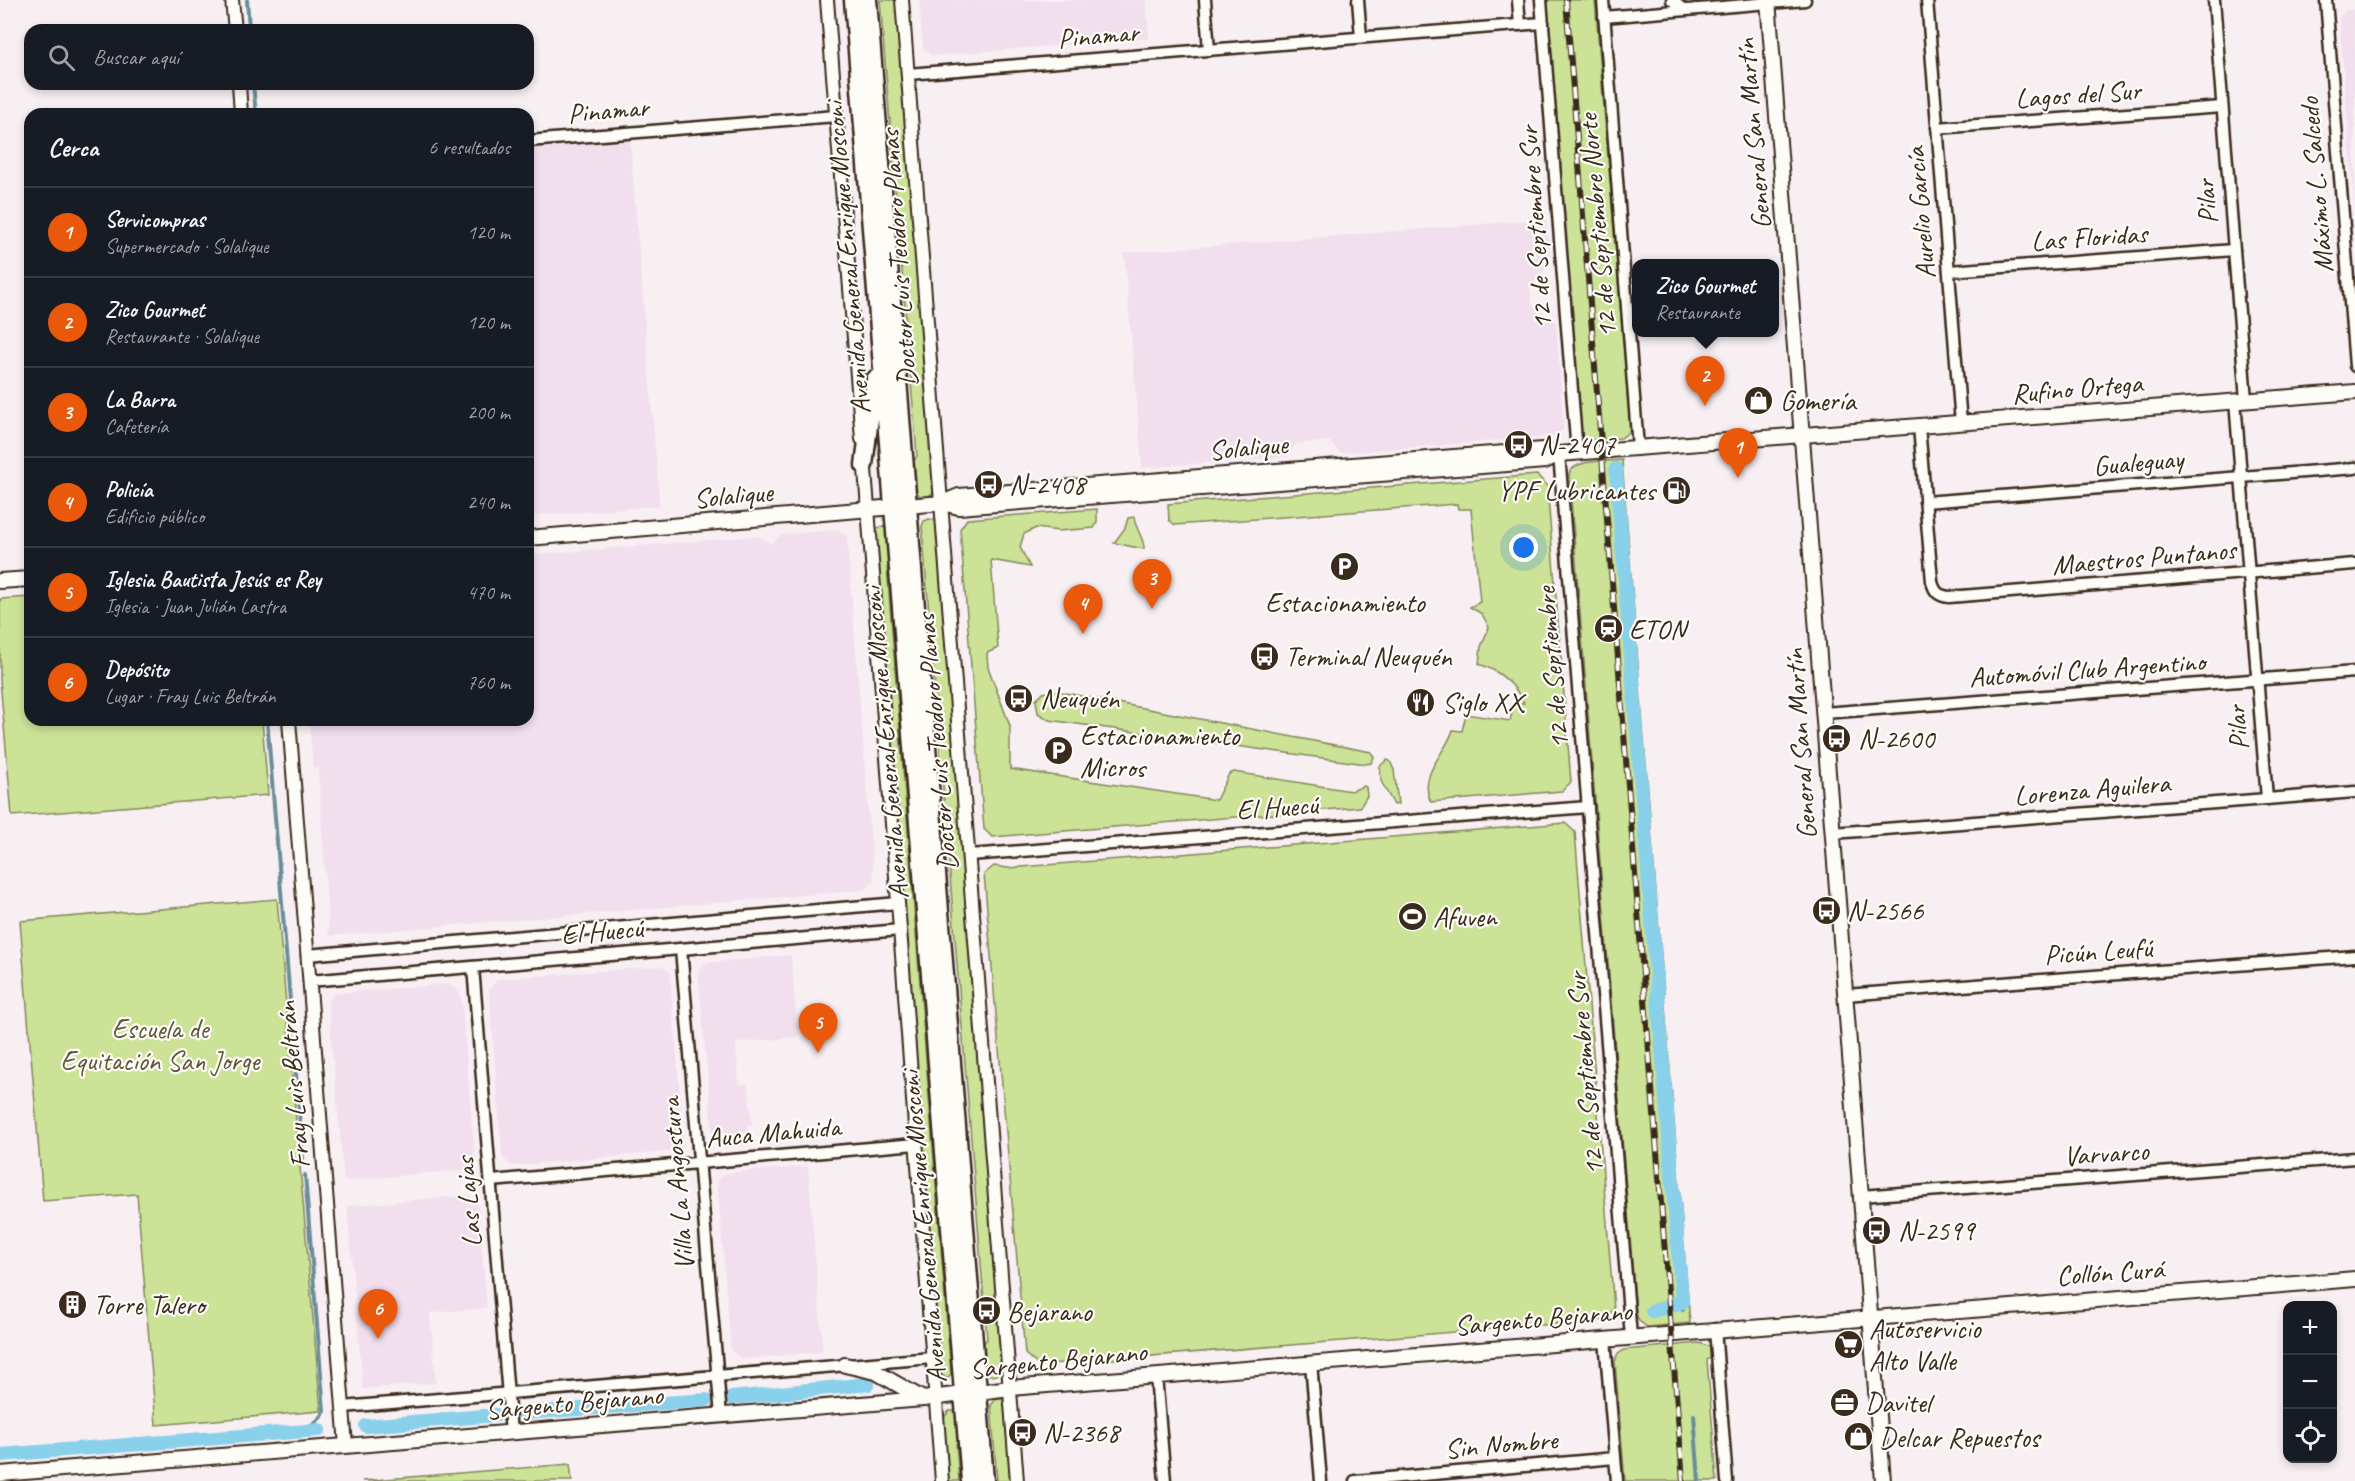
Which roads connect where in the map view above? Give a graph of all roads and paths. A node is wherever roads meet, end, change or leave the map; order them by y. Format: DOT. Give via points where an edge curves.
graph roads {
  1 [pos="232,0"];
  2 [pos="827,0"];
  3 [pos="853,0"];
  4 [pos="868,0"];
  5 [pos="902,0"];
  6 [pos="1205,0"];
  7 [pos="1358,0"];
  8 [pos="1518,0"];
  9 [pos="1541,0"];
  10 [pos="1603,0"];
  11 [pos="1672,0"];
  12 [pos="1804,0"];
  13 [pos="1927,0"];
  14 [pos="2214,0"];
  15 [pos="2325,0"];
  16 [pos="1768,1"];
  17 [pos="1684,10"];
  18 [pos="1604,17"];
  19 [pos="1543,23"];
  20 [pos="234,24"];
  21 [pos="1520,25"];
  22 [pos="1361,38"];
  23 [pos="1209,50"];
  24 [pos="908,74"];
  25 [pos="239,90"];
  26 [pos="241,108"];
  27 [pos="2222,108"];
  28 [pos="836,116"];
  29 [pos="1937,128"];
  30 [pos="534,141"];
  31 [pos="2234,250"];
  32 [pos="1948,271"];
  33 [pos="879,324"];
  34 [pos="2355,366"];
  35 [pos="2355,392"];
  36 [pos="2240,401"];
  37 [pos="1961,423"];
  38 [pos="1919,426"];
  39 [pos="1802,435"];
  40 [pos="1638,448"];
  41 [pos="1577,453"];
  42 [pos="1559,454"];
  43 [pos="864,465"];
  44 [pos="2355,468"];
  45 [pos="2241,477"];
  46 [pos="1925,502"];
  47 [pos="942,503"];
  48 [pos="900,507"];
  49 [pos="867,510"];
  50 [pos="534,538"];
  51 [pos="2355,564"];
  52 [pos="2249,573"];
  53 [pos="24,579"];
  54 [pos="0,581"];
  55 [pos="2355,672"];
  56 [pos="2257,679"];
  57 [pos="1824,713"];
  58 [pos="289,726"];
  59 [pos="2355,792"];
  60 [pos="2267,799"];
  61 [pos="1588,807"];
  62 [pos="1833,833"];
  63 [pos="969,855"];
  64 [pos="898,903"];
  65 [pos="900,930"];
  66 [pos="681,949"];
  67 [pos="307,955"];
  68 [pos="2355,956"];
  69 [pos="473,967"];
  70 [pos="309,981"];
  71 [pos="1845,995"];
  72 [pos="916,1144"];
  73 [pos="2355,1158"];
  74 [pos="699,1163"];
  75 [pos="491,1181"];
  76 [pos="1861,1196"];
  77 [pos="2355,1279"];
  78 [pos="1870,1317"];
  79 [pos="1715,1329"];
  80 [pos="1631,1336"];
  81 [pos="1605,1339"];
  82 [pos="932,1358"];
  83 [pos="1311,1363"];
  84 [pos="845,1365"];
  85 [pos="717,1376"];
  86 [pos="1156,1376"];
  87 [pos="1010,1388"];
  88 [pos="971,1393"];
  89 [pos="508,1394"];
  90 [pos="929,1399"];
  91 [pos="343,1407"];
  92 [pos="721,1416"];
  93 [pos="511,1433"];
  94 [pos="346,1446"];
  95 [pos="1615,1458"];
  96 [pos="0,1474"];
  97 [pos="942,1481"];
  98 [pos="970,1481"];
  99 [pos="985,1481"];
  100 [pos="1017,1481"];
  101 [pos="1164,1481"];
  102 [pos="1321,1481"];
  103 [pos="1355,1481"];
  104 [pos="1617,1481"];
  105 [pos="1727,1481"];
  106 [pos="1883,1481"];
  1 -- 20 [label="street"];
  2 -- 28 [label="street"];
  3 -- 33 [label="highway, Avenida General Enrique Mosconi"];
  4 -- 48 [label="highway, Avenida General Enrique Mosconi"];
  5 -- 24 [label="street, Doctor Luis Teodoro Planas"];
  6 -- 23 [label="street"];
  7 -- 22 [label="street"];
  8 -- 21 [label="street"];
  9 -- 19 [label="street, 12 de Septiembre Sur"];
  10 -- 18 [label="street, 12 de Septiembre Norte"];
  11 -- 17 [label="street"];
  12 -- 16 [label="street"];
  13 -- 29 [label="street, Aurelio García"];
  14 -- 27 [label="street, Pilar"];
  15 -- 34 [label="street, Máximo L. Salcedo"];
  16 -- 17 [label="street"];
  16 -- 39 [label="main road, General San Martín"];
  17 -- 18 [label="street"];
  18 -- 40 [label="street, 12 de Septiembre Norte"];
  19 -- 21 [label="street, Pinamar"];
  19 -- 41 [label="street, 12 de Septiembre Sur"];
  21 -- 22 [label="street, Pinamar"];
  22 -- 23 [label="street, Pinamar"];
  23 -- 24 [label="street, Pinamar"];
  24 -- 47 [label="street, Doctor Luis Teodoro Planas"];
  25 -- 26 [label="street"];
  27 -- 29 [label="street, Lagos del Sur"];
  27 -- 31 [label="street, Pilar"];
  28 -- 30 [label="street, Pinamar"];
  28 -- 43 [label="street"];
  29 -- 32 [label="street, Aurelio García"];
  31 -- 32 [label="street, Las Floridas"];
  31 -- 36 [label="street, Pilar"];
  32 -- 37 [label="street, Aurelio García"];
  33 -- 43 [label="highway"];
  33 -- 48 [label="highway, Avenida General Enrique Mosconi"];
  35 -- 36 [label="main road, Rufino Ortega"];
  36 -- 37 [label="main road, Rufino Ortega"];
  36 -- 45 [label="street, Pilar"];
  37 -- 38 [label="main road, Rufino Ortega"];
  38 -- 39 [label="main road, Rufino Ortega"];
  38 -- 46 [label="street"];
  39 -- 40 [label="main road, Solalique"];
  39 -- 57 [label="main road, General San Martín"];
  40 -- 41 [label="main road, Solalique"];
  41 -- 42 [label="main road, Solalique"];
  42 -- 47 [label="main road, Solalique" via="1545,461 959,507"];
  42 -- 61 [label="street, 12 de Septiembre"];
  43 -- 49 [label="street"];
  44 -- 45 [label="street, Gualeguay"];
  45 -- 46 [label="street, Gualeguay"];
  45 -- 52 [label="street, Pilar"];
  46 -- 52 [label="street, Maestros Puntanos" via="1932,581 1937,593 1949,597"];
  47 -- 48 [label="main road, Solalique"];
  47 -- 63 [label="street, Doctor Luis Teodoro Planas"];
  48 -- 49 [label="main road, Solalique"];
  48 -- 88 [label="highway, Avenida General Enrique Mosconi"];
  49 -- 50 [label="main road, Solalique"];
  49 -- 64 [label="street"];
  51 -- 52 [label="street, Maestros Puntanos"];
  52 -- 56 [label="street, Pilar"];
  53 -- 54 [label="main road"];
  55 -- 56 [label="street, Automóvil Club Argentino"];
  56 -- 57 [label="street, Automóvil Club Argentino"];
  56 -- 60 [label="street, Pilar"];
  57 -- 62 [label="main road, General San Martín"];
  58 -- 67 [label="street, Fray Luis Beltrán"];
  59 -- 60 [label="street, Lorenza Aguilera"];
  60 -- 62 [label="street, Lorenza Aguilera"];
  61 -- 63 [label="street, El Huecú"];
  61 -- 80 [label="street, 12 de Septiembre Sur"];
  62 -- 71 [label="main road, General San Martín"];
  63 -- 87 [label="street, Doctor Luis Teodoro Planas"];
  64 -- 65 [label="street"];
  64 -- 67 [label="street, El Huecú"];
  65 -- 66 [label="street, El Huecú"];
  65 -- 72 [label="street"];
  66 -- 69 [label="street, El Huecú"];
  66 -- 74 [label="street, Villa La Angostura"];
  67 -- 70 [label="street, Fray Luis Beltrán"];
  68 -- 71 [label="street, Picún Leufú"];
  69 -- 70 [label="street, El Huecú"];
  69 -- 75 [label="street, Las Lajas"];
  70 -- 91 [label="street, Fray Luis Beltrán"];
  71 -- 76 [label="main road, General San Martín"];
  72 -- 74 [label="street, Auca Mahuida"];
  72 -- 82 [label="street"];
  73 -- 76 [label="street, Varvarco"];
  74 -- 75 [label="street, Auca Mahuida"];
  74 -- 85 [label="street, Villa La Angostura"];
  75 -- 89 [label="street, Las Lajas"];
  76 -- 78 [label="main road, General San Martín"];
  77 -- 78 [label="main road, Collón Curá"];
  78 -- 79 [label="main road, Sargento Bejarano"];
  78 -- 106 [label="main road, General San Martín"];
  79 -- 80 [label="main road, Sargento Bejarano"];
  79 -- 105 [label="street"];
  80 -- 81 [label="main road, Sargento Bejarano"];
  81 -- 83 [label="main road, Sargento Bejarano"];
  81 -- 95 [label="street"];
  82 -- 84 [label="street, Sargento Bejarano"];
  82 -- 90 [label="street"];
  83 -- 86 [label="main road, Sargento Bejarano"];
  83 -- 102 [label="street"];
  84 -- 85 [label="street, Sargento Bejarano"];
  84 -- 90 [label="main road" via="876,1372"];
  85 -- 89 [label="street, Sargento Bejarano"];
  85 -- 92 [label="street, Villa La Angostura"];
  86 -- 87 [label="main road, Sargento Bejarano"];
  86 -- 101 [label="street"];
  87 -- 88 [label="main road, Sargento Bejarano"];
  87 -- 100 [label="street, Doctor Luis Teodoro Planas"];
  88 -- 90 [label="main road, Sargento Bejarano"];
  88 -- 98 [label="highway, Avenida General Enrique Mosconi"];
  88 -- 99 [label="highway, Avenida General Enrique Mosconi"];
  89 -- 91 [label="street, Sargento Bejarano"];
  89 -- 93 [label="street, Las Lajas"];
  90 -- 92 [label="main road, Sargento Bejarano"];
  90 -- 97 [label="street"];
  91 -- 94 [label="street, Fray Luis Beltrán"];
  92 -- 93 [label="main road, Sargento Bejarano"];
  93 -- 94 [label="main road, Sargento Bejarano"];
  94 -- 96 [label="main road, Sargento Bejarano"];
  95 -- 103 [label="street, Sin Nombre"];
  95 -- 104 [label="street"];
}
